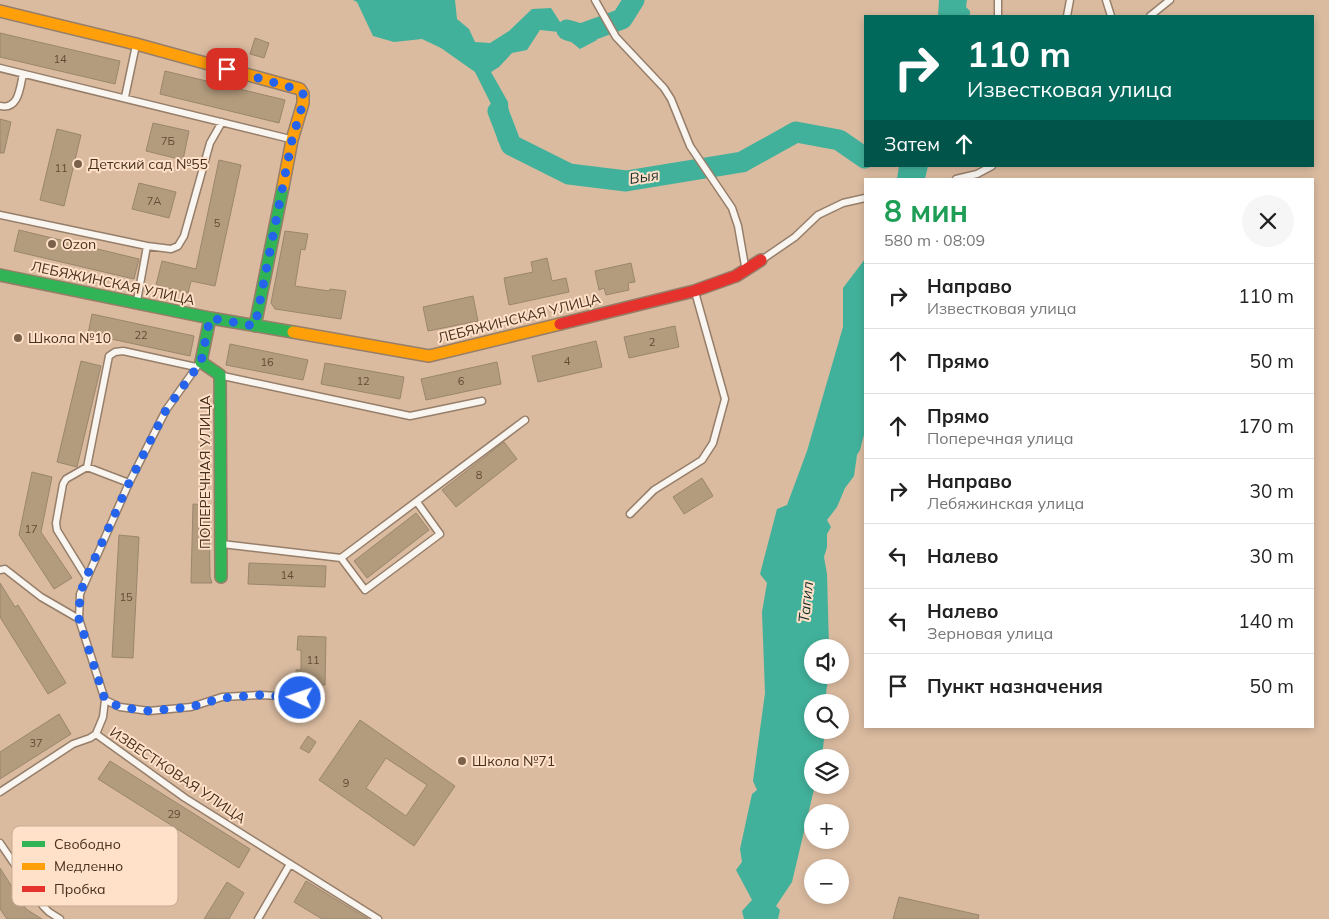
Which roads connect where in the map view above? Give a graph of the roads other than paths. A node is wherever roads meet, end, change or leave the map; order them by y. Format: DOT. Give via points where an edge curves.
graph roads {
  1 [pos="595,0"];
  2 [pos="998,0"];
  3 [pos="1070,0"];
  4 [pos="1106,0"];
  5 [pos="1170,0"];
  6 [pos="0,10"];
  7 [pos="998,15"];
  8 [pos="1067,15"];
  9 [pos="1111,15"];
  10 [pos="1151,15"];
  11 [pos="136,44"];
  12 [pos="0,68"];
  13 [pos="23,74"];
  14 [pos="125,98"];
  15 [pos="0,106"];
  16 [pos="222,122"];
  17 [pos="292,140"];
  18 [pos="990,167"];
  19 [pos="960,178"];
  20 [pos="864,198"];
  21 [pos="0,216"];
  22 [pos="147,246"];
  23 [pos="761,260"];
  24 [pos="746,269"];
  25 [pos="0,275"];
  26 [pos="694,291"];
  27 [pos="136,303"];
  28 [pos="210,318"];
  29 [pos="255,326"];
  30 [pos="198,364"];
  31 [pos="220,375"];
  32 [pos="482,401"];
  33 [pos="525,420"];
  34 [pos="87,467"];
  35 [pos="129,483"];
  36 [pos="416,502"];
  37 [pos="630,514"];
  38 [pos="220,544"];
  39 [pos="341,558"];
  40 [pos="0,570"];
  41 [pos="86,577"];
  42 [pos="221,577"];
  43 [pos="79,619"];
  44 [pos="300,698"];
  45 [pos="105,700"];
  46 [pos="96,734"];
  47 [pos="0,792"];
  48 [pos="0,843"];
  49 [pos="12,861"];
  50 [pos="290,864"];
  51 [pos="43,906"];
  52 [pos="60,919"];
  53 [pos="258,919"];
  54 [pos="378,919"];
  1 -- 24 [label="lane" via="616,37 664,88 690,146 732,208"];
  2 -- 7 [label="lane"];
  3 -- 8 [label="lane"];
  4 -- 9 [label="lane"];
  5 -- 10 [label="lane"];
  6 -- 11 [label="street"];
  11 -- 14 [label="lane"];
  11 -- 17 [label="street" via="300,90 303,103"];
  12 -- 13 [label="lane"];
  13 -- 14 [label="lane"];
  13 -- 15 [label="lane" via="18,98 11,104"];
  14 -- 16 [label="lane"];
  16 -- 17 [label="lane"];
  16 -- 22 [label="lane" via="210,143 184,236 178,246 171,249"];
  17 -- 29 [label="street"];
  18 -- 19 [label="lane"];
  20 -- 23 [label="lane, ЛЕБЯЖИНСКАЯ УЛИЦА" via="843,203 818,215 795,237"];
  21 -- 22 [label="lane"];
  22 -- 27 [label="lane"];
  23 -- 24 [label="street, ЛЕБЯЖИНСКАЯ УЛИЦА"];
  24 -- 26 [label="street, ЛЕБЯЖИНСКАЯ УЛИЦА" via="722,282"];
  25 -- 27 [label="street, ЛЕБЯЖИНСКАЯ УЛИЦА"];
  26 -- 29 [label="street, ЛЕБЯЖИНСКАЯ УЛИЦА" via="428,356"];
  26 -- 37 [label="lane" via="725,399 713,443 702,460 654,490"];
  27 -- 28 [label="street, ЛЕБЯЖИНСКАЯ УЛИЦА"];
  28 -- 29 [label="street, ЛЕБЯЖИНСКАЯ УЛИЦА"];
  28 -- 30 [label="street"];
  30 -- 31 [label="street"];
  30 -- 34 [label="lane" via="123,352 109,356"];
  30 -- 35 [label="lane" via="166,410"];
  31 -- 32 [label="lane" via="410,416"];
  31 -- 38 [label="street, ПОПЕРЕЧНАЯ УЛИЦА"];
  33 -- 36 [label="lane"];
  34 -- 35 [label="lane"];
  34 -- 41 [label="lane" via="66,478 56,523 57,530"];
  35 -- 41 [label="lane"];
  36 -- 39 [label="lane"];
  36 -- 39 [label="lane" via="440,534 365,590"];
  38 -- 39 [label="lane"];
  38 -- 42 [label="street, ПОПЕРЕЧНАЯ УЛИЦА"];
  40 -- 43 [label="lane" via="4,569 41,597"];
  41 -- 43 [label="lane" via="80,594"];
  43 -- 45 [label="lane, ИЗВЕСТКОВАЯ УЛИЦА"];
  44 -- 45 [label="lane" via="260,695 222,698 191,707 149,711 120,707"];
  45 -- 46 [label="lane, ИЗВЕСТКОВАЯ УЛИЦА"];
  46 -- 47 [label="lane" via="73,744"];
  46 -- 50 [label="lane, ИЗВЕСТКОВАЯ УЛИЦА" via="185,798"];
  48 -- 49 [label="lane"];
  50 -- 53 [label="lane"];
  50 -- 54 [label="lane, ИЗВЕСТКОВАЯ УЛИЦА"];
  51 -- 52 [label="lane"];
}
